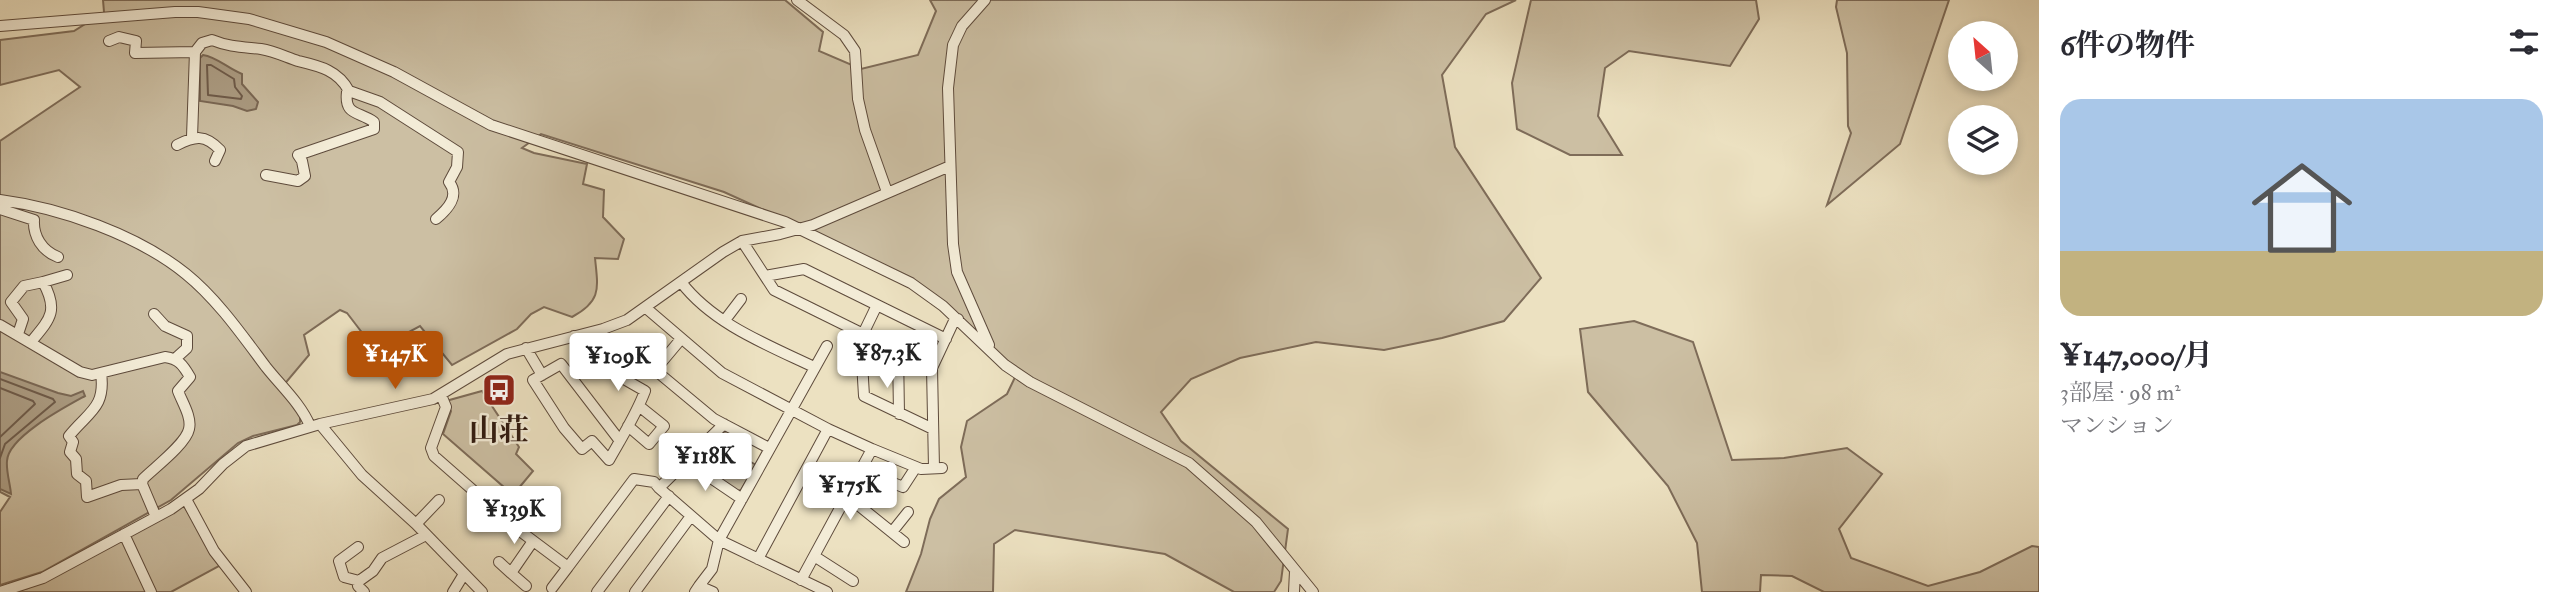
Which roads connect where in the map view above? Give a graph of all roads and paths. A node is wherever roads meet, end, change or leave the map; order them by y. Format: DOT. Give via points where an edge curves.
graph roads {
  1 [pos="797,0"];
  2 [pos="985,0"];
  3 [pos="0,26"];
  4 [pos="109,41"];
  5 [pos="195,52"];
  6 [pos="347,92"];
  7 [pos="192,137"];
  8 [pos="177,145"];
  9 [pos="215,161"];
  10 [pos="950,166"];
  11 [pos="266,175"];
  12 [pos="887,192"];
  13 [pos="0,200"];
  14 [pos="0,209"];
  15 [pos="436,219"];
  16 [pos="801,229"];
  17 [pos="742,241"];
  18 [pos="58,257"];
  19 [pos="67,275"];
  20 [pos="765,276"];
  21 [pos="43,282"];
  22 [pos="681,282"];
  23 [pos="741,299"];
  24 [pos="877,305"];
  25 [pos="646,308"];
  26 [pos="154,314"];
  27 [pos="958,319"];
  28 [pos="725,320"];
  29 [pos="0,325"];
  30 [pos="18,334"];
  31 [pos="863,334"];
  32 [pos="574,336"];
  33 [pos="681,339"];
  34 [pos="946,339"];
  35 [pos="31,342"];
  36 [pos="827,346"];
  37 [pos="526,348"];
  38 [pos="990,349"];
  39 [pos="898,351"];
  40 [pos="176,358"];
  41 [pos="814,368"];
  42 [pos="932,368"];
  43 [pos="101,373"];
  44 [pos="541,375"];
  45 [pos="441,395"];
  46 [pos="639,406"];
  47 [pos="791,409"];
  48 [pos="899,414"];
  49 [pos="724,424"];
  50 [pos="315,425"];
  51 [pos="628,426"];
  52 [pos="828,429"];
  53 [pos="933,429"];
  54 [pos="620,441"];
  55 [pos="769,448"];
  56 [pos="872,449"];
  57 [pos="686,461"];
  58 [pos="916,467"];
  59 [pos="861,470"];
  60 [pos="142,484"];
  61 [pos="659,488"];
  62 [pos="669,496"];
  63 [pos="847,496"];
  64 [pos="186,499"];
  65 [pos="742,499"];
  66 [pos="439,500"];
  67 [pos="908,512"];
  68 [pos="691,516"];
  69 [pos="156,517"];
  70 [pos="416,524"];
  71 [pos="892,532"];
  72 [pos="124,534"];
  73 [pos="426,535"];
  74 [pos="719,540"];
  75 [pos="533,541"];
  76 [pos="904,542"];
  77 [pos="358,547"];
  78 [pos="814,556"];
  79 [pos="758,559"];
  80 [pos="499,562"];
  81 [pos="568,567"];
  82 [pos="1295,571"];
  83 [pos="511,573"];
  84 [pos="464,574"];
  85 [pos="801,580"];
  86 [pos="359,581"];
  87 [pos="853,581"];
  88 [pos="527,586"];
  89 [pos="552,588"];
  90 [pos="697,589"];
  91 [pos="0,592"];
  92 [pos="151,592"];
  93 [pos="246,592"];
  94 [pos="364,592"];
  95 [pos="453,592"];
  96 [pos="482,592"];
  97 [pos="597,592"];
  98 [pos="635,592"];
  99 [pos="713,592"];
  100 [pos="827,592"];
  101 [pos="1294,592"];
  102 [pos="1313,592"];
  1 -- 12 [label="street" via="844,35 855,51 860,110"];
  2 -- 10 [label="street" via="962,26 953,45 948,88"];
  3 -- 16 [label="street" via="176,12 248,19 361,56 491,125"];
  4 -- 5 [label="street" via="120,37 136,41 135,53"];
  5 -- 7 [label="street"];
  5 -- 15 [label="street" via="212,40 314,63 345,82 349,91 380,102 458,152 449,183 454,197"];
  6 -- 11 [label="street" via="348,108 374,122 374,129 298,155 305,176 298,181"];
  7 -- 8 [label="street"];
  7 -- 9 [label="street" via="211,140 220,150"];
  10 -- 12 [label="street"];
  10 -- 38 [label="street" via="957,272"];
  12 -- 16 [label="street"];
  13 -- 50 [label="street" via="61,211 140,246 184,272 241,333"];
  14 -- 18 [label="street" via="34,219 33,232 39,243"];
  16 -- 17 [label="street"];
  16 -- 27 [label="street" via="911,283"];
  17 -- 20 [label="street"];
  17 -- 22 [label="street"];
  19 -- 21 [label="street"];
  20 -- 24 [label="street" via="804,269"];
  20 -- 31 [label="street" via="775,290"];
  21 -- 30 [label="street" via="24,286 11,302 23,318"];
  21 -- 35 [label="street" via="52,299 48,320"];
  22 -- 25 [label="street"];
  22 -- 28 [label="street" via="695,300"];
  23 -- 28 [label="street"];
  24 -- 31 [label="street"];
  24 -- 34 [label="street"];
  25 -- 32 [label="street" via="614,325"];
  25 -- 33 [label="street"];
  26 -- 40 [label="street" via="164,326 187,336 187,348"];
  27 -- 34 [label="street"];
  27 -- 38 [label="street"];
  28 -- 41 [label="street"];
  29 -- 30 [label="street"];
  30 -- 35 [label="street"];
  31 -- 39 [label="street"];
  31 -- 48 [label="street" via="864,396"];
  32 -- 37 [label="street"];
  32 -- 46 [label="street" via="645,391"];
  33 -- 47 [label="street" via="722,373"];
  33 -- 49 [label="street" via="655,370"];
  34 -- 42 [label="street"];
  35 -- 43 [label="street" via="80,372"];
  36 -- 41 [label="street"];
  37 -- 44 [label="street"];
  37 -- 45 [label="street" via="507,354"];
  38 -- 82 [label="street" via="1030,383 1188,463 1256,522"];
  39 -- 42 [label="street"];
  39 -- 48 [label="street"];
  40 -- 43 [label="street"];
  40 -- 60 [label="street" via="190,377 178,391 190,428"];
  41 -- 47 [label="street"];
  42 -- 53 [label="street"];
  43 -- 60 [label="street" via="103,389 98,404 69,436 77,474 86,481 87,496"];
  44 -- 54 [label="street" via="561,364"];
  44 -- 54 [label="street" via="533,380 582,449 592,441 609,460"];
  45 -- 50 [label="street"];
  45 -- 75 [label="street" via="446,407 429,441 434,456"];
  46 -- 51 [label="street"];
  46 -- 51 [label="street" via="664,426 649,444"];
  47 -- 52 [label="street"];
  47 -- 55 [label="street"];
  48 -- 53 [label="street"];
  49 -- 55 [label="street"];
  49 -- 57 [label="street"];
  50 -- 64 [label="street" via="246,446"];
  50 -- 70 [label="street"];
  51 -- 54 [label="street"];
  52 -- 56 [label="street"];
  52 -- 79 [label="street"];
  53 -- 58 [label="street" via="938,468"];
  55 -- 65 [label="street"];
  56 -- 58 [label="street"];
  56 -- 59 [label="street"];
  57 -- 61 [label="street"];
  57 -- 65 [label="street"];
  58 -- 59 [label="street" via="903,487"];
  59 -- 63 [label="street"];
  60 -- 69 [label="street"];
  61 -- 62 [label="street"];
  61 -- 81 [label="street" via="654,482 634,479 612,501"];
  62 -- 68 [label="street"];
  62 -- 97 [label="street"];
  63 -- 71 [label="street"];
  63 -- 78 [label="street"];
  64 -- 69 [label="street"];
  64 -- 93 [label="street" via="214,551"];
  65 -- 74 [label="street"];
  66 -- 70 [label="street"];
  67 -- 71 [label="street"];
  68 -- 74 [label="street"];
  68 -- 98 [label="street"];
  69 -- 72 [label="street"];
  70 -- 73 [label="street"];
  71 -- 76 [label="street"];
  72 -- 91 [label="street" via="43,578"];
  72 -- 92 [label="street"];
  73 -- 84 [label="street"];
  73 -- 86 [label="street" via="382,558"];
  74 -- 79 [label="street"];
  74 -- 90 [label="street" via="712,569"];
  75 -- 81 [label="street"];
  75 -- 83 [label="street"];
  77 -- 86 [label="street" via="336,559 344,577"];
  78 -- 85 [label="street"];
  78 -- 87 [label="street"];
  79 -- 85 [label="street"];
  80 -- 83 [label="street"];
  81 -- 89 [label="street"];
  82 -- 101 [label="street"];
  82 -- 102 [label="street"];
  83 -- 88 [label="street"];
  84 -- 95 [label="street"];
  84 -- 96 [label="street"];
  85 -- 100 [label="street"];
  86 -- 94 [label="street"];
  90 -- 99 [label="street"];
}
